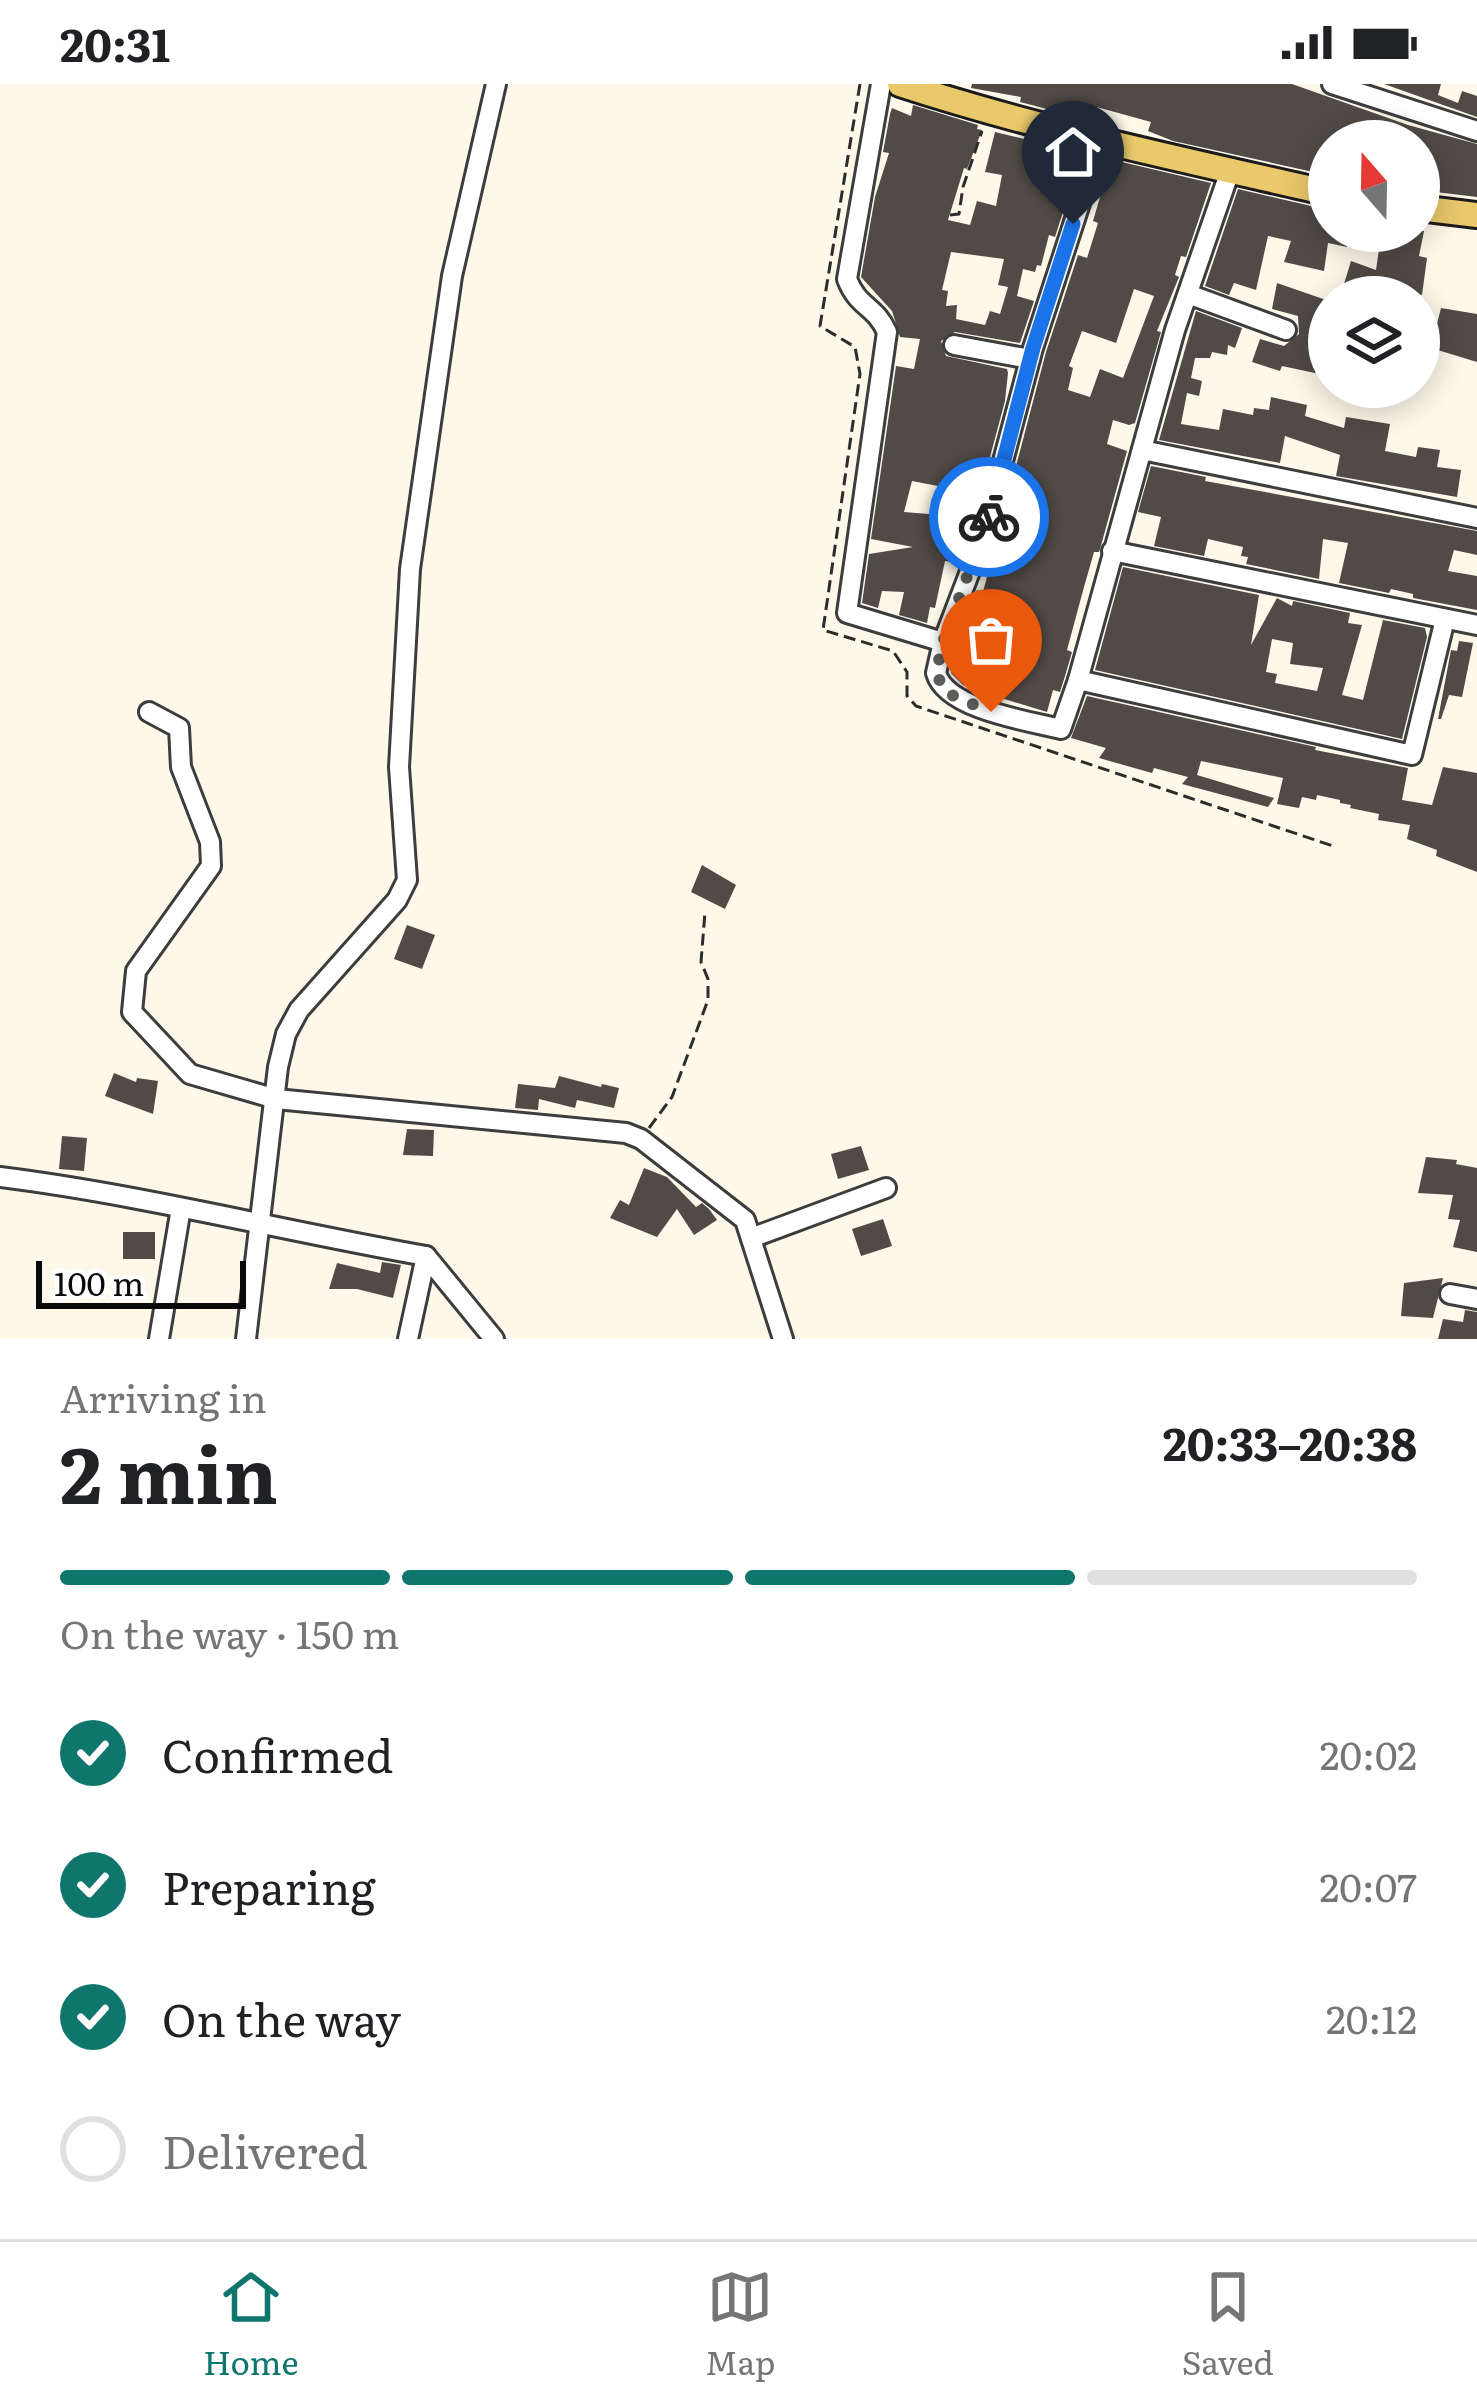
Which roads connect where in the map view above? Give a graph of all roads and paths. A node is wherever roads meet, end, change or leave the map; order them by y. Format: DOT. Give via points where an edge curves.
graph roads {
  1 [pos="496,84"];
  2 [pos="860,84"];
  3 [pos="881,84"];
  4 [pos="901,84"];
  5 [pos="1332,84"];
  6 [pos="989,113"];
  7 [pos="1477,131"];
  8 [pos="1100,142"];
  9 [pos="1231,168"];
  10 [pos="1308,188"];
  11 [pos="1440,211"];
  12 [pos="950,214"];
  13 [pos="1477,215"];
  14 [pos="1188,294"];
  15 [pos="1286,330"];
  16 [pos="954,345"];
  17 [pos="1030,358"];
  18 [pos="1142,450"];
  19 [pos="1477,518"];
  20 [pos="1112,551"];
  21 [pos="1445,619"];
  22 [pos="1477,625"];
  23 [pos="943,642"];
  24 [pos="1078,680"];
  25 [pos="149,712"];
  26 [pos="1336,847"];
  27 [pos="706,912"];
  28 [pos="276,1099"];
  29 [pos="641,1139"];
  30 [pos="0,1177"];
  31 [pos="886,1188"];
  32 [pos="181,1208"];
  33 [pos="260,1226"];
  34 [pos="751,1238"];
  35 [pos="426,1256"];
  36 [pos="1450,1294"];
  37 [pos="1477,1299"];
  38 [pos="159,1339"];
  39 [pos="247,1339"];
  40 [pos="408,1339"];
  41 [pos="494,1339"];
  42 [pos="782,1339"];
  1 -- 28 [label="street" via="452,277 410,568 399,767 407,880 298,1010"];
  2 -- 26 [label="path" via="820,326 855,347 860,374 824,630 893,650 916,706"];
  3 -- 23 [label="street" via="847,279 887,332 848,614"];
  4 -- 6 [label="main road"];
  5 -- 7 [label="street"];
  6 -- 8 [label="main road"];
  6 -- 12 [label="path" via="959,214"];
  8 -- 9 [label="main road"];
  8 -- 17 [label="street"];
  9 -- 10 [label="main road"];
  9 -- 14 [label="street"];
  11 -- 13 [label="main road"];
  14 -- 15 [label="street"];
  14 -- 18 [label="street"];
  16 -- 17 [label="street"];
  17 -- 23 [label="street" via="982,540"];
  18 -- 19 [label="street"];
  18 -- 20 [label="street"];
  20 -- 21 [label="street"];
  20 -- 24 [label="street"];
  21 -- 22 [label="street"];
  21 -- 24 [label="street" via="1412,755"];
  23 -- 24 [label="street" via="939,685 991,712 1061,729"];
  25 -- 28 [label="street" via="178,728 181,767 210,842 211,866 136,971 132,1012 190,1073"];
  27 -- 29 [label="path" via="701,962 708,1000 672,1097"];
  28 -- 29 [label="street"];
  28 -- 33 [label="street"];
  29 -- 34 [label="street" via="745,1220"];
  30 -- 32 [label="street"];
  31 -- 34 [label="street"];
  32 -- 33 [label="street"];
  32 -- 38 [label="street"];
  33 -- 35 [label="street"];
  33 -- 39 [label="street"];
  34 -- 42 [label="street"];
  35 -- 40 [label="street"];
  35 -- 41 [label="street"];
  36 -- 37 [label="street"];
}
